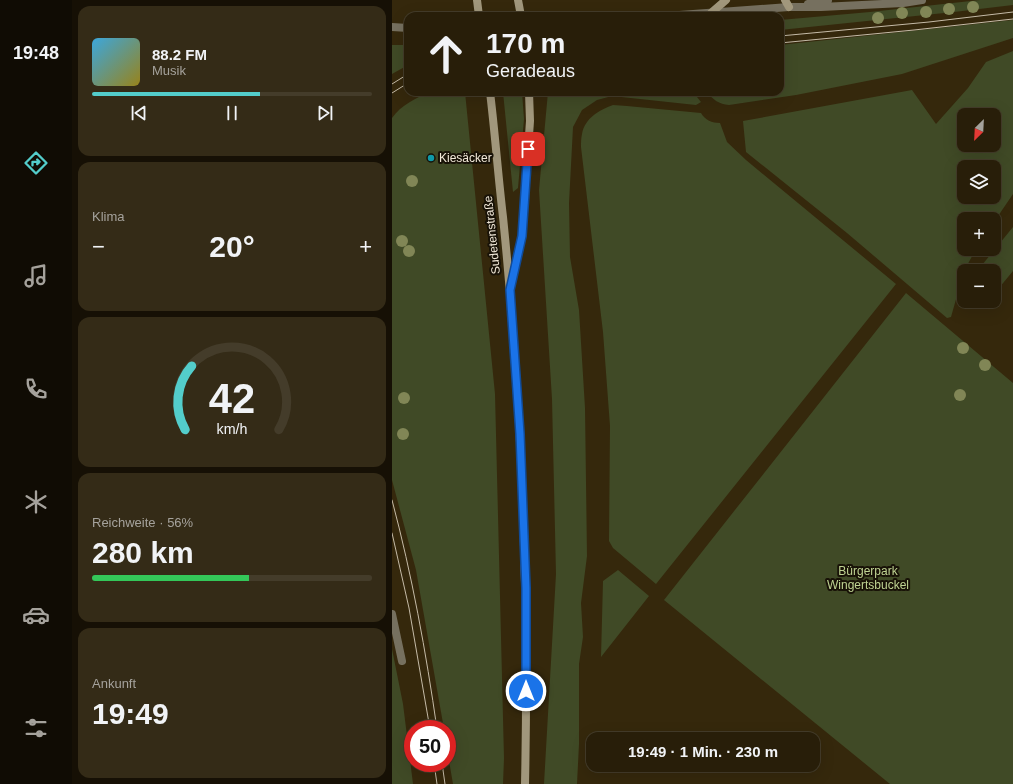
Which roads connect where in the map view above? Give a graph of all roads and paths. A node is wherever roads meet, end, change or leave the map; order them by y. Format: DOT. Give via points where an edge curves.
graph roads {
  1 [pos="477,0"];
  2 [pos="518,0"];
  3 [pos="726,0"];
  4 [pos="828,0"];
  5 [pos="922,0"];
  6 [pos="789,2"];
  7 [pos="478,12"];
  8 [pos="520,12"];
  9 [pos="712,12"];
  10 [pos="718,12"];
  11 [pos="392,27"];
  12 [pos="404,28"];
  13 [pos="404,29"];
  14 [pos="392,31"];
  15 [pos="490,96"];
  16 [pos="529,96"];
  17 [pos="510,290"];
  18 [pos="392,614"];
  19 [pos="402,661"];
  20 [pos="525,784"];
  1 -- 7 [label="main road"];
  2 -- 8 [label="main road"];
  3 -- 9 [label="main road"];
  4 -- 6 [label="street"];
  5 -- 6 [label="street" via="821,7"];
  6 -- 10 [label="street"];
  11 -- 12 [label="street"];
  13 -- 14 [label="street"];
  15 -- 17 [label="main road, Sudetenstraße"];
  16 -- 17 [label="main road" via="530,120 522,236"];
  17 -- 20 [label="main road, Sudetenstraße" via="520,434 526,588"];
  18 -- 19 [label="street"];
}
